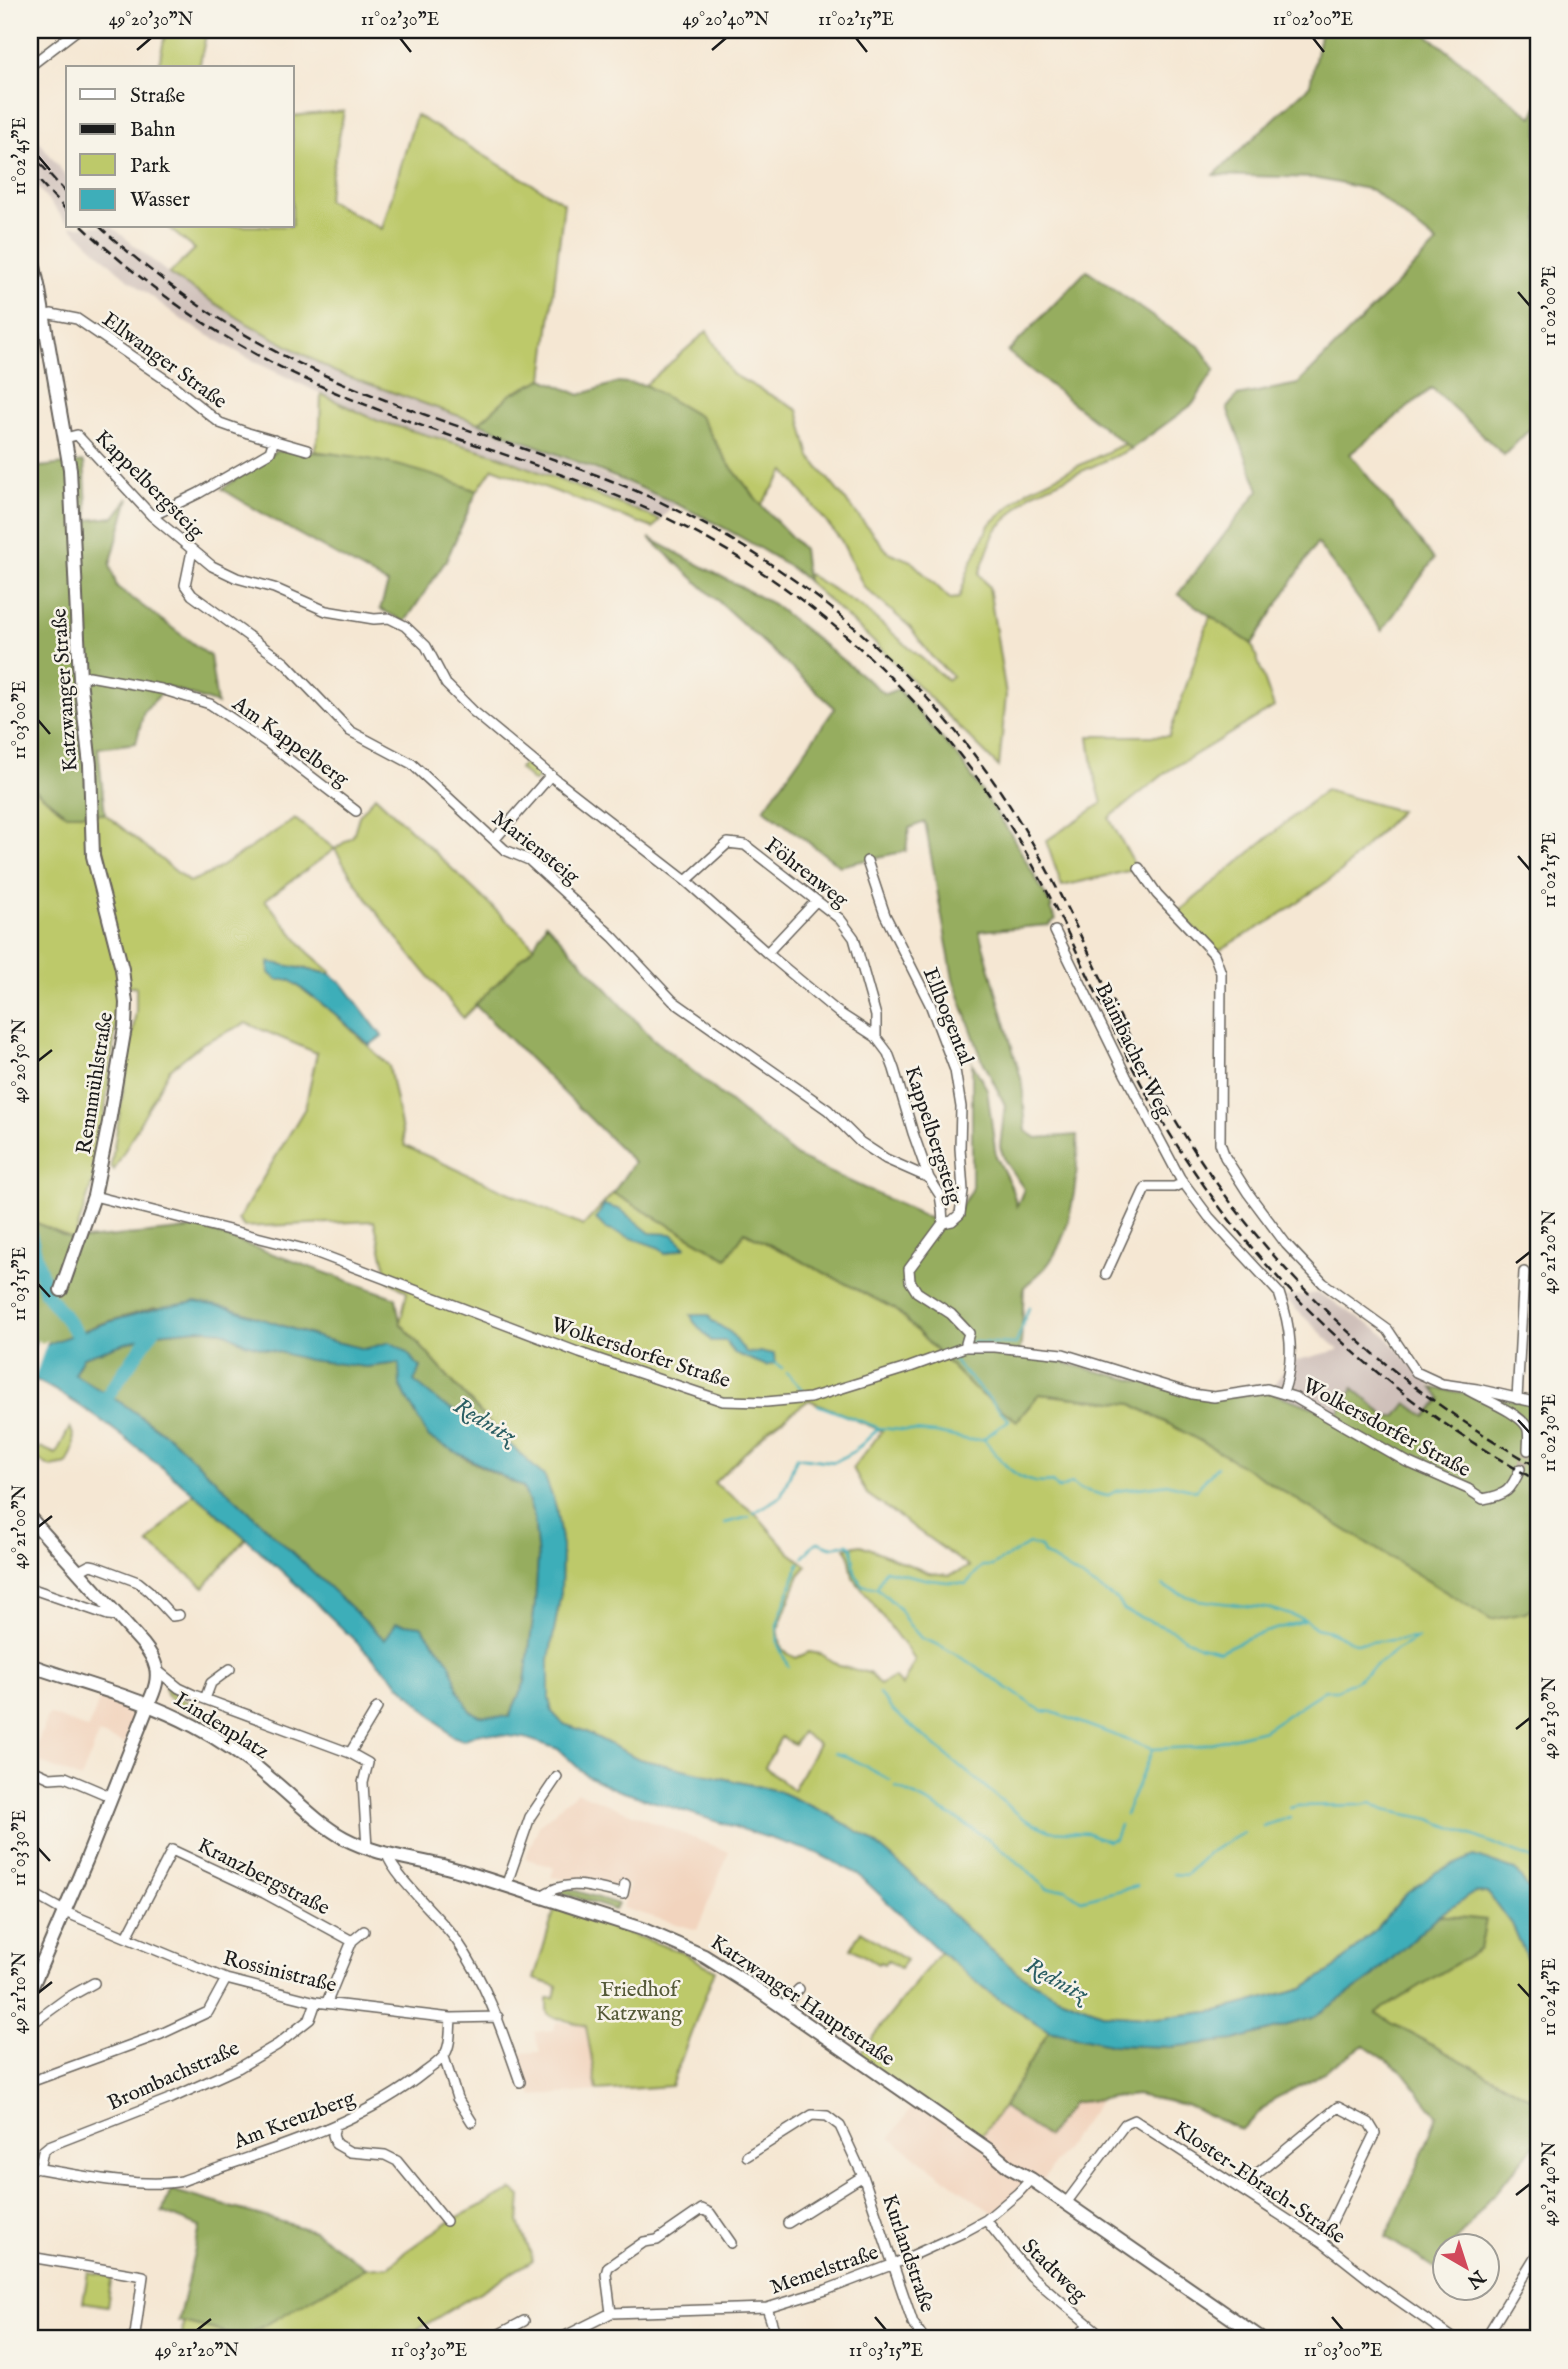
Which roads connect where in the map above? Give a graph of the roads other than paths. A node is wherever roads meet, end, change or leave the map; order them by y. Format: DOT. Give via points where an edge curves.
graph roads {
  1 [pos="77,30"];
  2 [pos="30,66"];
  3 [pos="30,248"];
  4 [pos="43,316"];
  5 [pos="65,438"];
  6 [pos="274,440"];
  7 [pos="307,450"];
  8 [pos="152,516"];
  9 [pos="192,551"];
  10 [pos="80,679"];
  11 [pos="551,775"];
  12 [pos="356,811"];
  13 [pos="494,839"];
  14 [pos="867,861"];
  15 [pos="1139,868"];
  16 [pos="98,880"];
  17 [pos="686,881"];
  18 [pos="816,901"];
  19 [pos="1055,931"];
  20 [pos="767,953"];
  21 [pos="876,1037"];
  22 [pos="929,1178"];
  23 [pos="1184,1183"];
  24 [pos="94,1196"];
  25 [pos="943,1223"];
  26 [pos="1524,1272"];
  27 [pos="1106,1274"];
  28 [pos="61,1290"];
  29 [pos="965,1347"];
  30 [pos="1466,1389"];
  31 [pos="1283,1393"];
  32 [pos="1517,1399"];
  33 [pos="1538,1404"];
  34 [pos="1538,1443"];
  35 [pos="1520,1469"];
  36 [pos="30,1518"];
  37 [pos="77,1572"];
  38 [pos="30,1588"];
  39 [pos="179,1615"];
  40 [pos="118,1616"];
  41 [pos="30,1664"];
  42 [pos="230,1669"];
  43 [pos="158,1671"];
  44 [pos="205,1699"];
  45 [pos="148,1704"];
  46 [pos="377,1708"];
  47 [pos="351,1753"];
  48 [pos="30,1769"];
  49 [pos="558,1777"];
  50 [pos="112,1797"];
  51 [pos="305,1809"];
  52 [pos="367,1848"];
  53 [pos="387,1854"];
  54 [pos="625,1884"];
  55 [pos="506,1885"];
  56 [pos="30,1892"];
  57 [pos="540,1897"];
  58 [pos="65,1912"];
  59 [pos="364,1931"];
  60 [pos="127,1937"];
  61 [pos="352,1941"];
  62 [pos="226,1979"];
  63 [pos="94,1983"];
  64 [pos="799,1989"];
  65 [pos="30,1991"];
  66 [pos="322,2002"];
  67 [pos="782,2007"];
  68 [pos="498,2017"];
  69 [pos="451,2018"];
  70 [pos="30,2025"];
  71 [pos="444,2057"];
  72 [pos="30,2082"];
  73 [pos="520,2082"];
  74 [pos="471,2122"];
  75 [pos="335,2125"];
  76 [pos="747,2156"];
  77 [pos="34,2168"];
  78 [pos="863,2176"];
  79 [pos="1031,2179"];
  80 [pos="1241,2188"];
  81 [pos="1066,2203"];
  82 [pos="986,2220"];
  83 [pos="446,2221"];
  84 [pos="788,2223"];
  85 [pos="1322,2242"];
  86 [pos="731,2243"];
  87 [pos="1538,2252"];
  88 [pos="30,2257"];
  89 [pos="894,2264"];
  90 [pos="766,2308"];
  91 [pos="611,2313"];
  92 [pos="524,2321"];
  93 [pos="1088,2325"];
  94 [pos="576,2335"];
  95 [pos="1253,2337"];
  96 [pos="127,2339"];
  97 [pos="490,2339"];
  98 [pos="559,2339"];
  99 [pos="777,2339"];
  100 [pos="924,2339"];
  101 [pos="1076,2339"];
  102 [pos="1106,2339"];
  103 [pos="1454,2339"];
  104 [pos="1485,2339"];
  1 -- 2 [label="street"];
  3 -- 4 [label="main road, Katzwanger Straße"];
  4 -- 5 [label="main road, Katzwanger Straße"];
  4 -- 6 [label="street, Ellwanger Straße" via="77,319 220,423"];
  5 -- 8 [label="street, Kappelbergsteig" via="77,436 86,444"];
  5 -- 10 [label="main road, Katzwanger Straße"];
  6 -- 7 [label="street, Ellwanger Straße"];
  6 -- 8 [label="street" via="270,452"];
  8 -- 9 [label="street, Kappelbergsteig"];
  9 -- 11 [label="street, Kappelbergsteig" via="237,578 326,611 389,618 405,626 426,646 446,684"];
  9 -- 13 [label="street, Mariensteig" via="185,584 192,595 285,663 350,732 412,764"];
  10 -- 12 [label="street, Am Kappelberg" via="89,676 161,688 210,704"];
  10 -- 16 [label="main road, Katzwanger Straße"];
  11 -- 13 [label="street"];
  11 -- 17 [label="street, Kappelbergsteig"];
  13 -- 22 [label="street, Mariensteig" via="505,850 529,860 584,909 673,1001 828,1111 860,1142"];
  14 -- 25 [label="street, Ellbogental" via="954,1070 961,1107 963,1191 960,1214"];
  15 -- 30 [label="street" via="1157,894 1214,954 1221,972 1220,1143 1224,1157 1286,1244 1323,1283 1388,1330 1416,1371"];
  16 -- 24 [label="main road, Rennmühlstraße" via="126,1003"];
  17 -- 18 [label="street, Föhrenweg" via="728,844 745,845"];
  17 -- 20 [label="street, Kappelbergsteig"];
  18 -- 20 [label="street"];
  18 -- 21 [label="street, Föhrenweg" via="840,919 854,938 877,1016"];
  19 -- 23 [label="street, Baimbacher Weg"];
  20 -- 21 [label="street, Kappelbergsteig" via="839,1013"];
  21 -- 22 [label="street, Kappelbergsteig" via="888,1053"];
  22 -- 25 [label="street, Kappelbergsteig" via="940,1195"];
  23 -- 27 [label="street" via="1147,1187"];
  23 -- 31 [label="street, Baimbacher Weg" via="1279,1293 1292,1351"];
  24 -- 28 [label="main road, Rennmühlstraße"];
  24 -- 29 [label="street, Wolkersdorfer Straße" via="312,1251 580,1353 723,1401 810,1398"];
  25 -- 29 [label="street, Kappelbergsteig" via="909,1269 909,1281 969,1332"];
  26 -- 32 [label="street"];
  29 -- 31 [label="street, Wolkersdorfer Straße" via="1063,1354 1192,1394 1266,1389"];
  30 -- 32 [label="street"];
  30 -- 34 [label="street" via="1524,1423 1528,1450"];
  31 -- 35 [label="street, Wolkersdorfer Straße" via="1483,1499 1502,1496"];
  32 -- 33 [label="street"];
  36 -- 37 [label="main road"];
  37 -- 39 [label="street" via="90,1565 138,1582 172,1616"];
  37 -- 40 [label="main road"];
  38 -- 40 [label="street"];
  40 -- 43 [label="main road"];
  41 -- 45 [label="main road, Lindenplatz"];
  42 -- 44 [label="street" via="211,1680"];
  43 -- 44 [label="street, Lindenplatz" via="184,1691"];
  43 -- 45 [label="main road"];
  44 -- 47 [label="street, Lindenplatz"];
  45 -- 50 [label="main road"];
  45 -- 51 [label="main road, Lindenplatz" via="229,1747"];
  46 -- 47 [label="street"];
  47 -- 52 [label="street, Lindenplatz" via="368,1763 363,1783"];
  48 -- 50 [label="street"];
  49 -- 55 [label="street" via="530,1817"];
  50 -- 58 [label="main road"];
  51 -- 52 [label="main road, Katzwanger Hauptstraße" via="337,1834"];
  52 -- 53 [label="main road, Katzwanger Hauptstraße"];
  53 -- 55 [label="main road, Katzwanger Hauptstraße"];
  53 -- 68 [label="street" via="393,1868 457,1941"];
  54 -- 57 [label="street" via="622,1894 568,1884"];
  55 -- 57 [label="main road, Katzwanger Hauptstraße"];
  56 -- 58 [label="street, Rossinistraße"];
  57 -- 67 [label="main road, Katzwanger Hauptstraße" via="684,1946"];
  58 -- 60 [label="street, Rossinistraße"];
  58 -- 65 [label="main road"];
  59 -- 61 [label="street"];
  60 -- 61 [label="street, Kranzbergstraße" via="172,1850"];
  60 -- 62 [label="street, Rossinistraße"];
  61 -- 66 [label="street"];
  62 -- 66 [label="street, Rossinistraße"];
  62 -- 72 [label="street" via="208,2012"];
  63 -- 70 [label="street"];
  64 -- 67 [label="street"];
  66 -- 69 [label="street, Rossinistraße"];
  66 -- 77 [label="street, Brombachstraße" via="310,2019 277,2045 238,2068 49,2146"];
  67 -- 79 [label="main road, Katzwanger Hauptstraße" via="990,2151 1013,2162"];
  68 -- 69 [label="street, Rossinistraße"];
  68 -- 73 [label="street"];
  69 -- 71 [label="street"];
  71 -- 74 [label="street" via="457,2098"];
  71 -- 75 [label="street, Am Kreuzberg" via="403,2090"];
  75 -- 77 [label="street, Am Kreuzberg" via="172,2183"];
  75 -- 83 [label="street" via="336,2144 350,2152 385,2155 397,2161"];
  76 -- 78 [label="street, Kurlandstraße" via="812,2115 827,2116 840,2126"];
  78 -- 84 [label="street, Kurlandstraße"];
  78 -- 89 [label="street, Kurlandstraße"];
  79 -- 81 [label="main road, Katzwanger Hauptstraße"];
  79 -- 82 [label="street, Memelstraße"];
  80 -- 81 [label="street, Kloster-Ebrach-Straße" via="1134,2120 1125,2124"];
  80 -- 85 [label="street, Kloster-Ebrach-Straße"];
  80 -- 85 [label="street" via="1338,2106 1369,2123 1375,2133"];
  81 -- 95 [label="main road, Katzwanger Hauptstraße"];
  82 -- 89 [label="street, Memelstraße"];
  82 -- 93 [label="street, Stadtweg" via="1031,2276"];
  85 -- 103 [label="street, Kloster-Ebrach-Straße"];
  86 -- 91 [label="street" via="702,2209 657,2240 644,2242 608,2267"];
  87 -- 104 [label="street"];
  88 -- 96 [label="street" via="144,2276 135,2335"];
  89 -- 90 [label="street, Memelstraße"];
  89 -- 100 [label="street, Kurlandstraße"];
  90 -- 91 [label="street, Memelstraße"];
  90 -- 99 [label="street"];
  91 -- 94 [label="street, Memelstraße"];
  92 -- 97 [label="street"];
  93 -- 101 [label="street"];
  93 -- 102 [label="street, Stadtweg"];
  94 -- 98 [label="street, Memelstraße"];
}
